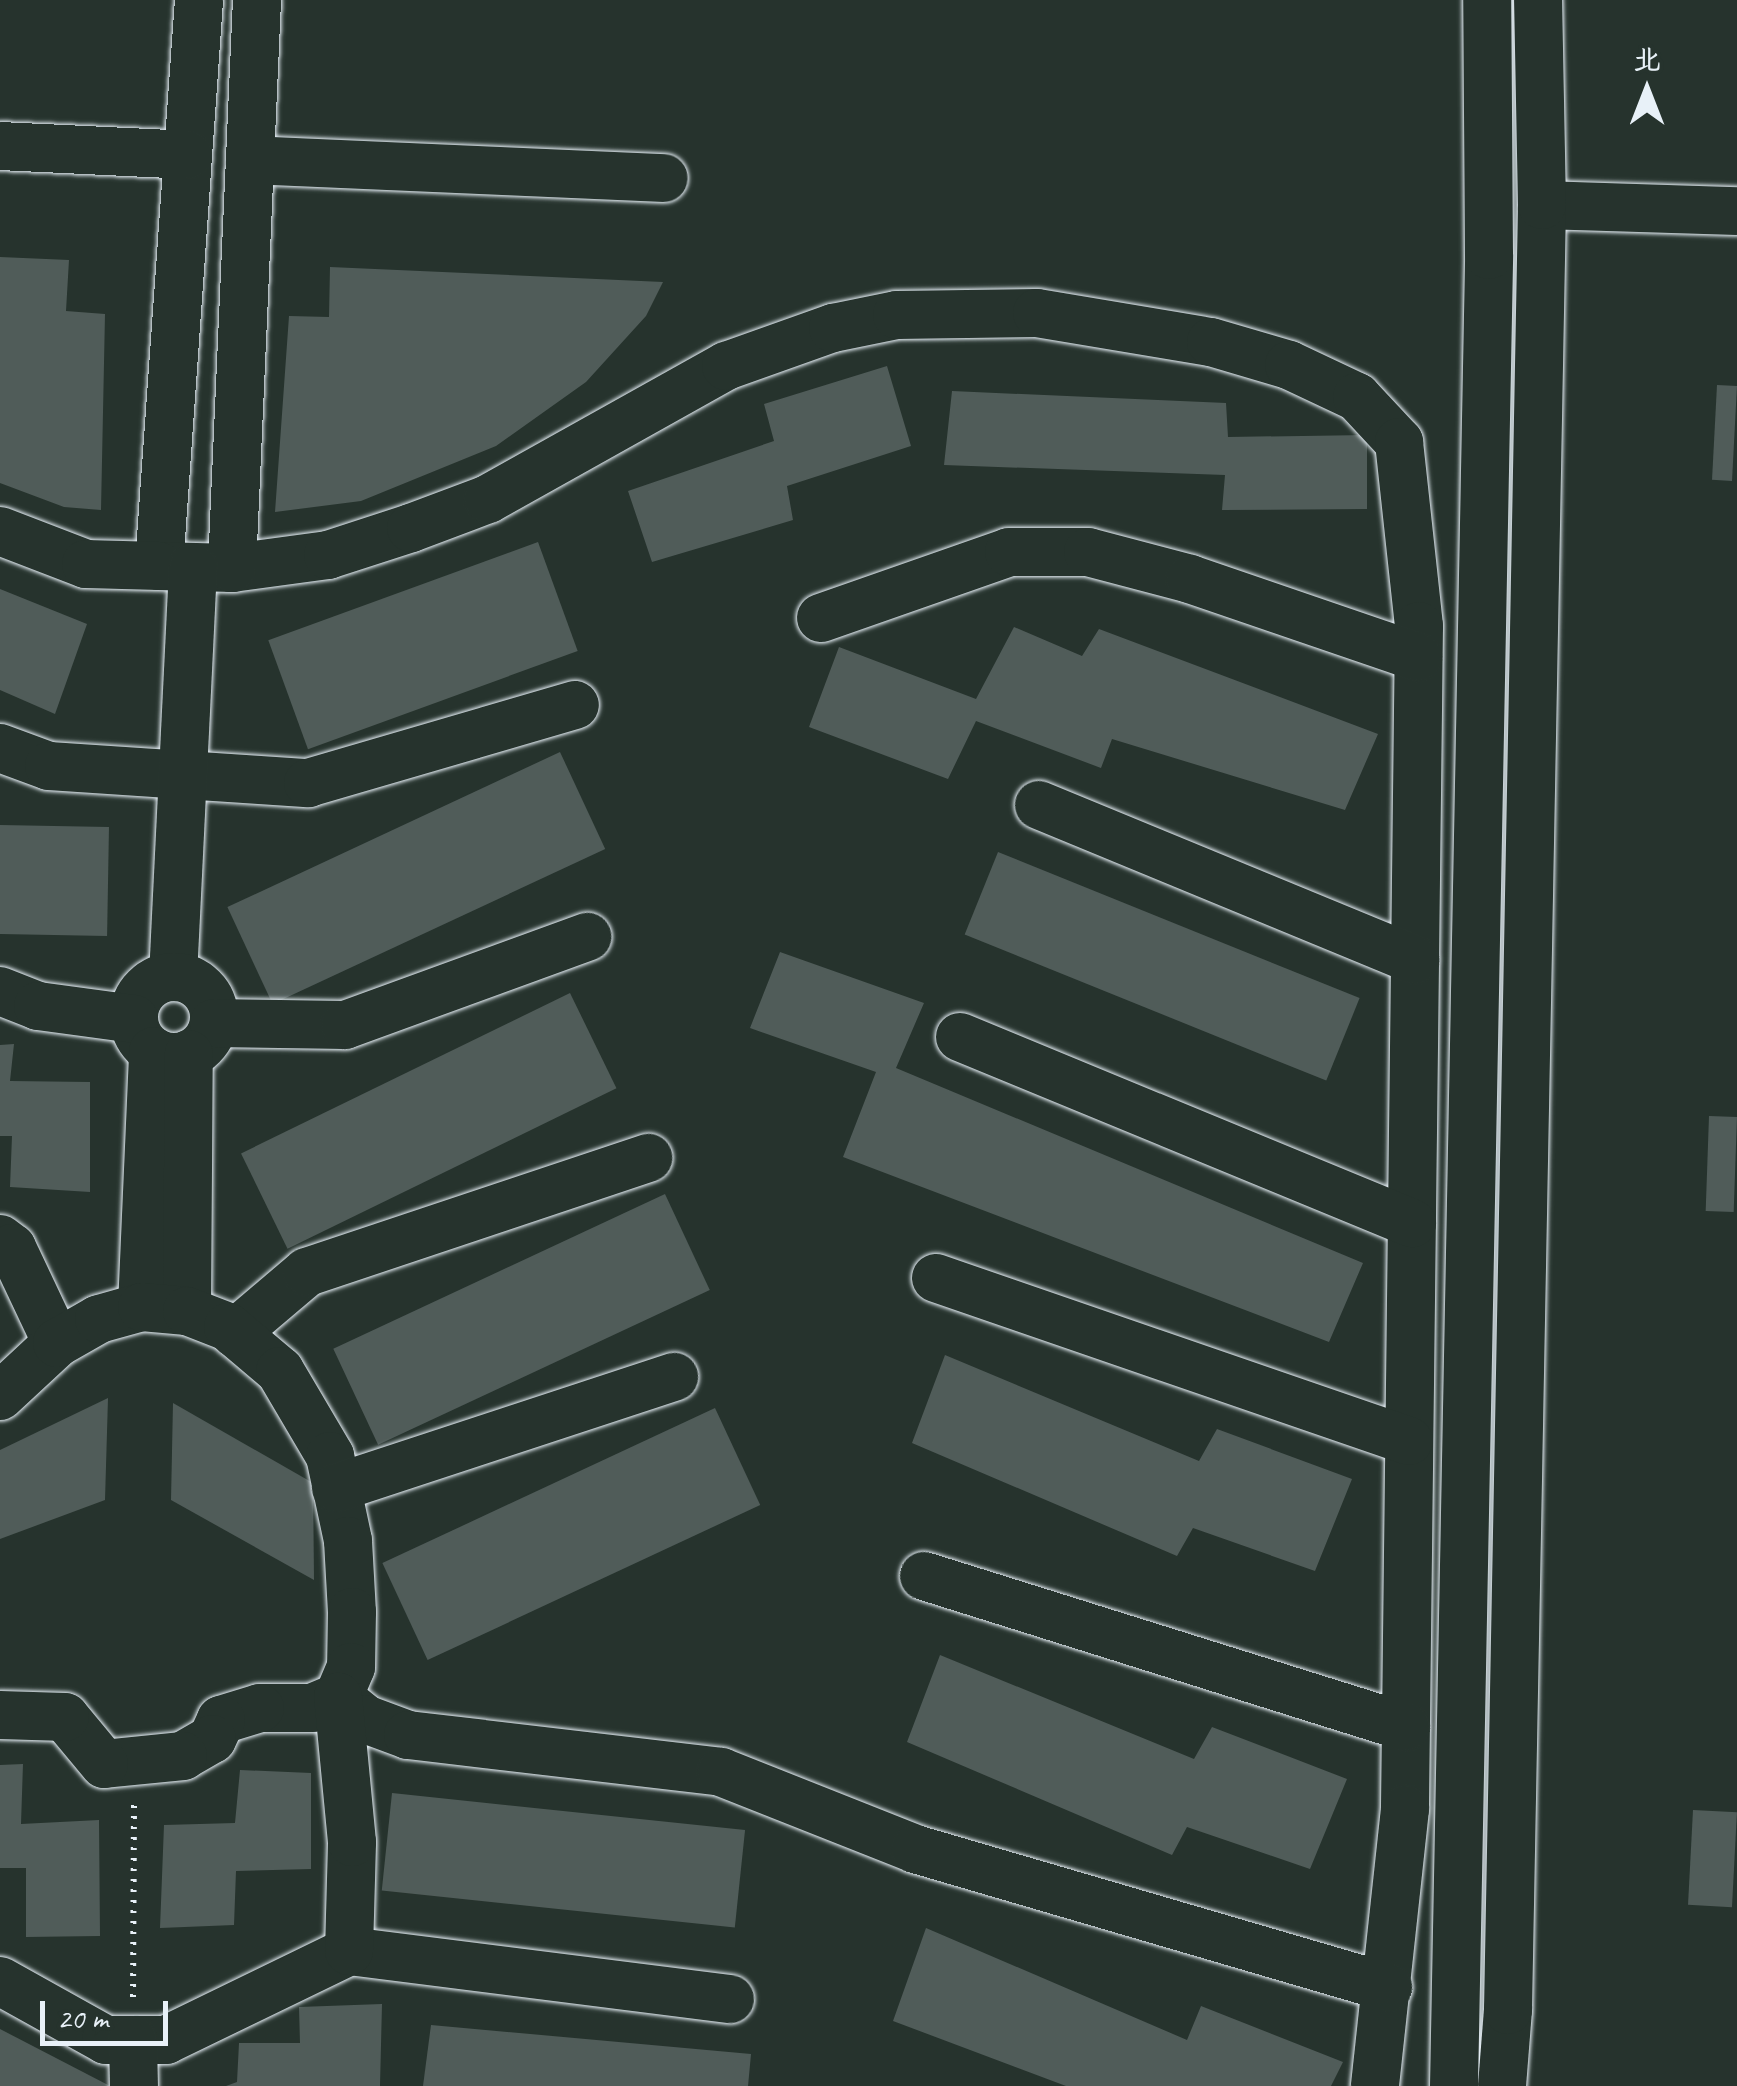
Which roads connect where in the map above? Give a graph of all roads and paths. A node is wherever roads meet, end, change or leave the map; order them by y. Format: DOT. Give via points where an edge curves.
graph roads {
  1 [pos="198,0"];
  2 [pos="256,0"];
  3 [pos="1487,0"];
  4 [pos="1538,0"];
  5 [pos="0,146"];
  6 [pos="188,155"];
  7 [pos="250,160"];
  8 [pos="664,178"];
  9 [pos="1542,205"];
  10 [pos="1737,211"];
  11 [pos="0,532"];
  12 [pos="195,567"];
  13 [pos="821,618"];
  14 [pos="1418,657"];
  15 [pos="575,704"];
  16 [pos="0,748"];
  17 [pos="181,776"];
  18 [pos="1039,805"];
  19 [pos="587,937"];
  20 [pos="1415,960"];
  21 [pos="0,992"];
  22 [pos="172,1037"];
  23 [pos="960,1037"];
  24 [pos="648,1158"];
  25 [pos="1412,1224"];
  26 [pos="0,1238"];
  27 [pos="936,1278"];
  28 [pos="165,1309"];
  29 [pos="236,1334"];
  30 [pos="57,1344"];
  31 [pos="674,1377"];
  32 [pos="0,1396"];
  33 [pos="1409,1441"];
  34 [pos="336,1488"];
  35 [pos="924,1576"];
  36 [pos="338,1697"];
  37 [pos="0,1715"];
  38 [pos="1406,1727"];
  39 [pos="134,1763"];
  40 [pos="349,1951"];
  41 [pos="0,1981"];
  42 [pos="1388,1987"];
  43 [pos="730,1998"];
  44 [pos="134,2063"];
  45 [pos="1375,2086"];
  46 [pos="1454,2086"];
  47 [pos="1502,2086"];
  1 -- 6 [label="street"];
  2 -- 7 [label="street"];
  3 -- 46 [label="street" via="1488,254"];
  4 -- 9 [label="street"];
  5 -- 6 [label="street"];
  6 -- 12 [label="street"];
  7 -- 8 [label="street"];
  7 -- 12 [label="street"];
  9 -- 10 [label="street"];
  9 -- 47 [label="street"];
  11 -- 12 [label="street" via="86,564"];
  12 -- 14 [label="street" via="328,555 488,499 726,366 833,328 897,315 1037,313 1211,342 1290,365 1357,396 1399,442 1410,504"];
  12 -- 17 [label="street"];
  13 -- 14 [label="street" via="1009,552 1088,552 1190,579"];
  14 -- 20 [label="street"];
  15 -- 17 [label="street" via="308,783"];
  16 -- 17 [label="street" via="49,766"];
  17 -- 22 [label="street" via="173,977 140,995"];
  18 -- 20 [label="street"];
  19 -- 22 [label="street" via="345,1025"];
  20 -- 25 [label="street"];
  21 -- 22 [label="street"];
  22 -- 28 [label="street"];
  23 -- 25 [label="street"];
  24 -- 29 [label="street" via="306,1272"];
  25 -- 33 [label="street"];
  26 -- 30 [label="street" via="21,1265"];
  27 -- 33 [label="street"];
  28 -- 29 [label="street"];
  28 -- 30 [label="street" via="99,1318"];
  29 -- 34 [label="street" via="280,1371 305,1408 330,1456"];
  30 -- 32 [label="street"];
  31 -- 34 [label="street"];
  33 -- 38 [label="street"];
  34 -- 36 [label="street" via="352,1612 351,1667"];
  35 -- 38 [label="street"];
  36 -- 39 [label="street" via="312,1708 260,1708 221,1720 212,1740 184,1756"];
  36 -- 40 [label="street" via="352,1842"];
  36 -- 42 [label="street" via="365,1719 408,1734 721,1772 915,1849"];
  37 -- 39 [label="street" via="65,1717 104,1764"];
  38 -- 42 [label="street"];
  39 -- 44 [label="path"];
  40 -- 43 [label="street"];
  40 -- 44 [label="street" via="166,2040"];
  41 -- 44 [label="street" via="106,2040"];
  42 -- 45 [label="street"];
}
